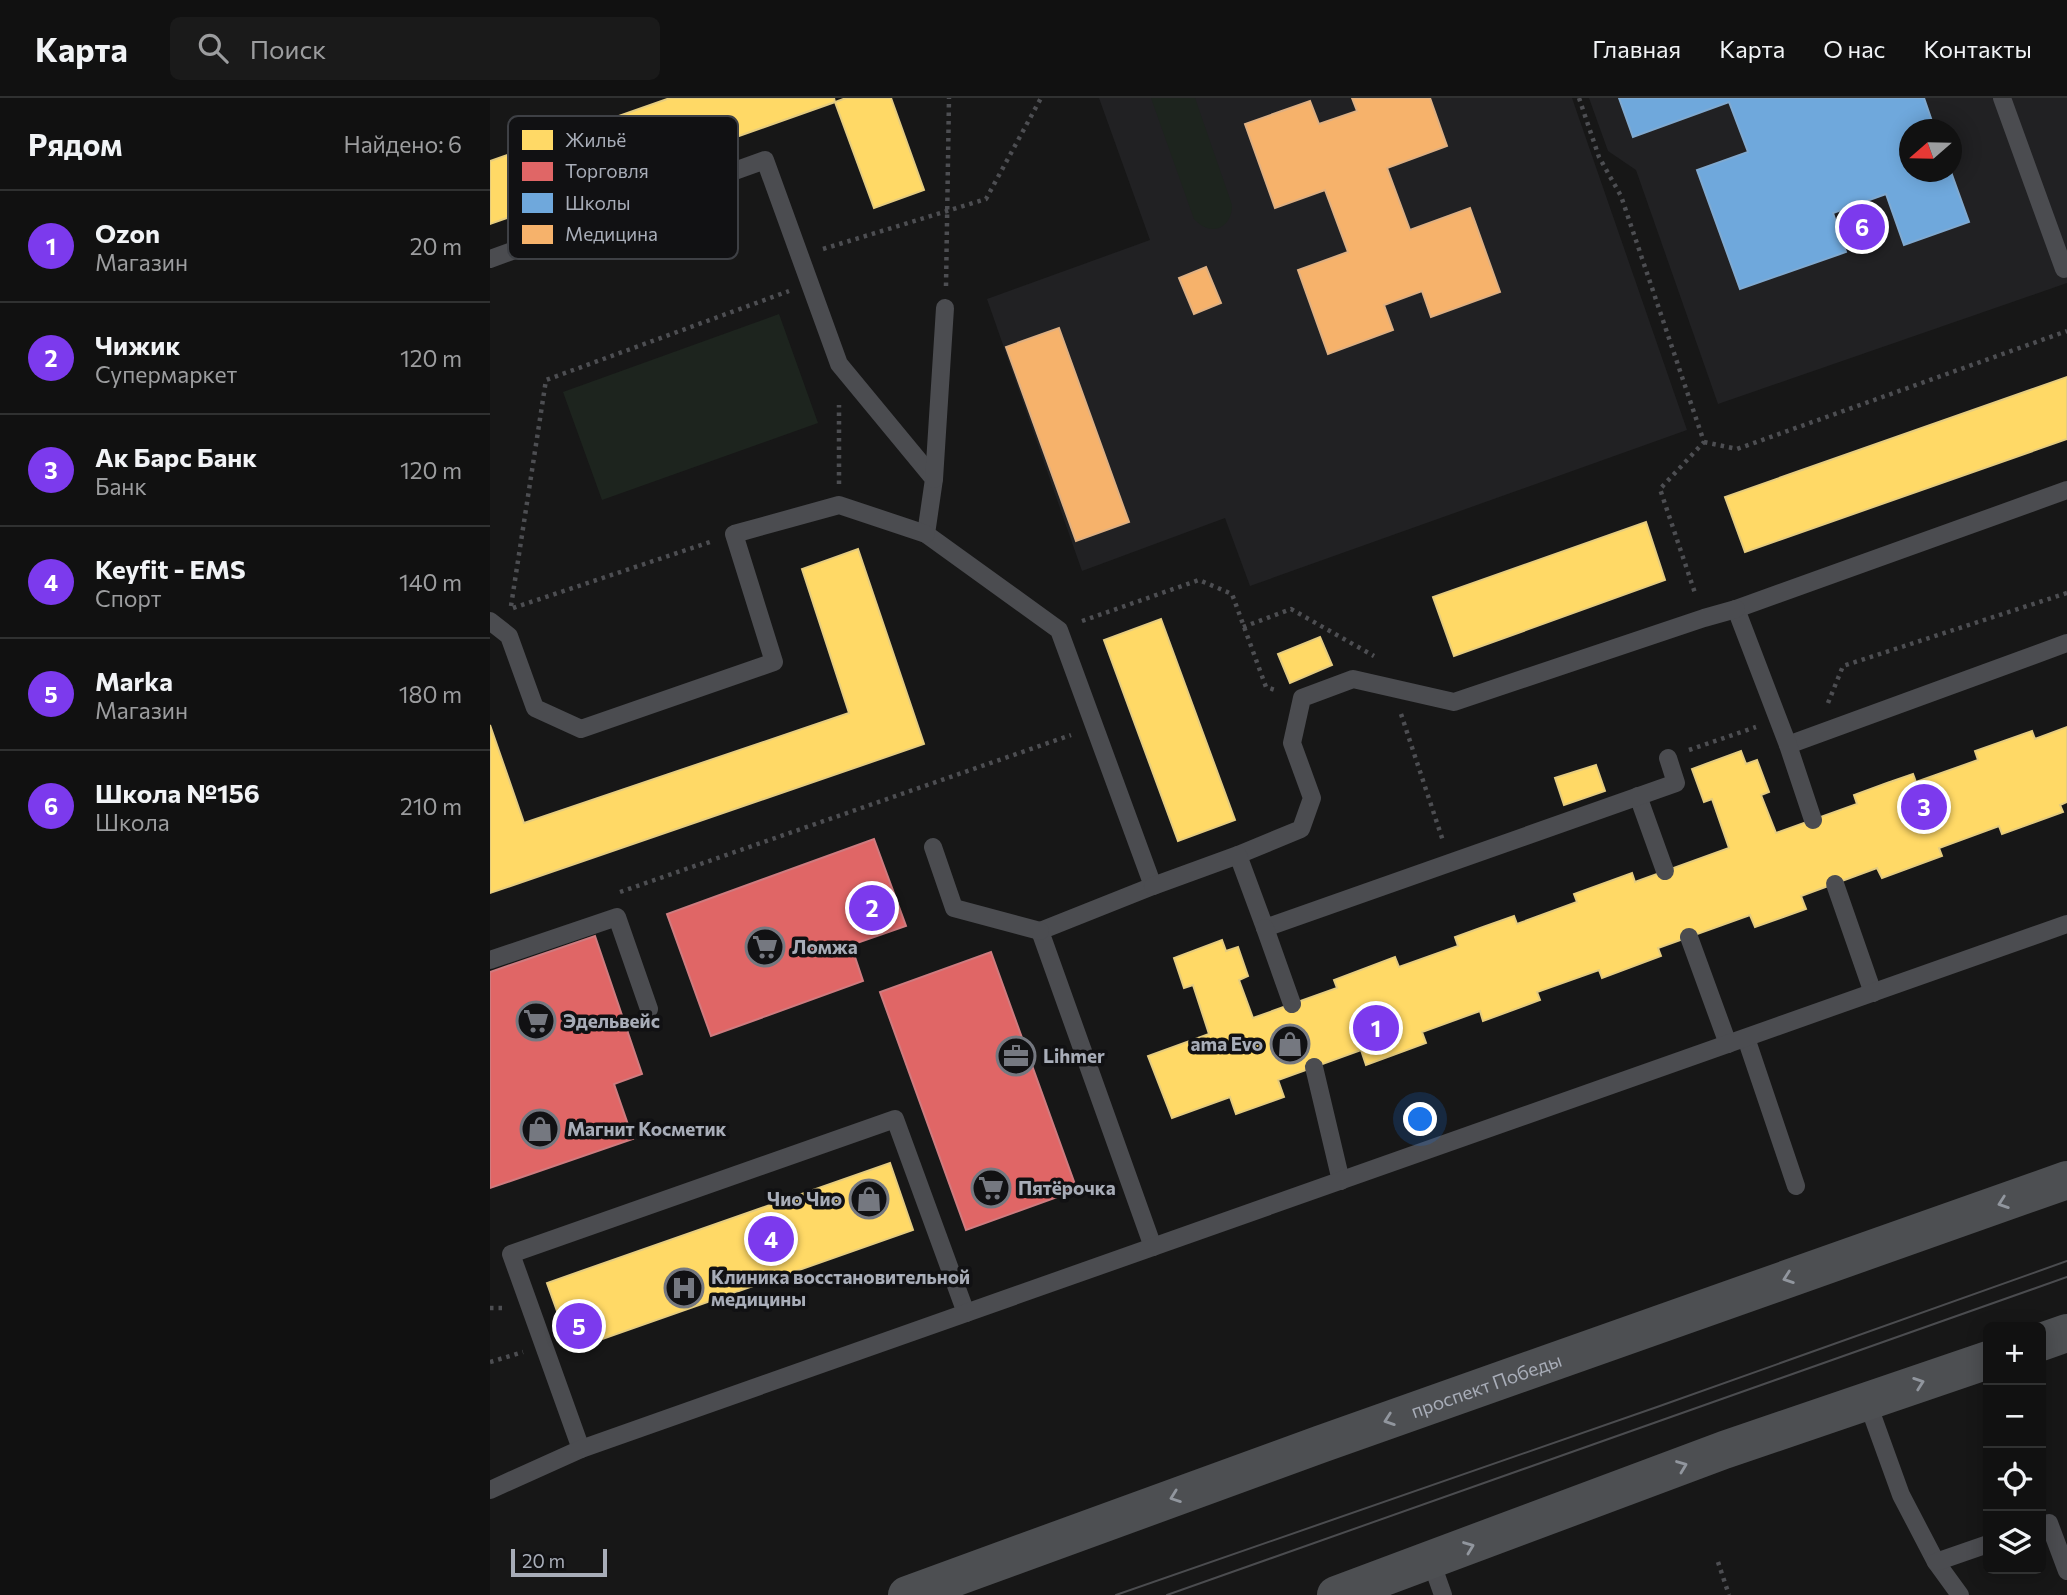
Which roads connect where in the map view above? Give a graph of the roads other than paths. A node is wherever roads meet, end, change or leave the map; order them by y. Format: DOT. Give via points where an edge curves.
graph roads {
  1 [pos="2002,98"];
  2 [pos="738,170"];
  3 [pos="508,253"];
  4 [pos="490,259"];
  5 [pos="2067,268"];
  6 [pos="945,308"];
  7 [pos="934,478"];
  8 [pos="2067,490"];
  9 [pos="926,534"];
  10 [pos="1736,609"];
  11 [pos="490,621"];
  12 [pos="2067,643"];
  13 [pos="1788,745"];
  14 [pos="1668,758"];
  15 [pos="1638,796"];
  16 [pos="1813,820"];
  17 [pos="933,847"];
  18 [pos="1238,855"];
  19 [pos="1665,871"];
  20 [pos="1835,884"];
  21 [pos="1153,886"];
  22 [pos="2067,925"];
  23 [pos="1265,928"];
  24 [pos="1040,931"];
  25 [pos="1689,937"];
  26 [pos="490,960"];
  27 [pos="1874,993"];
  28 [pos="1292,1004"];
  29 [pos="649,1009"];
  30 [pos="1746,1038"];
  31 [pos="1728,1044"];
  32 [pos="1314,1067"];
  33 [pos="2067,1180"];
  34 [pos="1342,1181"];
  35 [pos="1796,1186"];
  36 [pos="1153,1247"];
  37 [pos="965,1313"];
  38 [pos="2067,1333"];
  39 [pos="2046,1340"];
  40 [pos="1983,1362"];
  41 [pos="1867,1401"];
  42 [pos="581,1449"];
  43 [pos="490,1490"];
  44 [pos="2046,1524"];
  45 [pos="1983,1546"];
  46 [pos="1936,1562"];
  47 [pos="2067,1571"];
  48 [pos="1437,1578"];
  49 [pos="906,1595"];
  50 [pos="1336,1595"];
  51 [pos="1960,1595"];
  1 -- 5 [label="lane"];
  2 -- 7 [label="lane" via="765,160 839,364"];
  3 -- 4 [label="lane"];
  6 -- 7 [label="lane"];
  7 -- 9 [label="lane"];
  8 -- 10 [label="lane"];
  9 -- 11 [label="lane" via="839,505 734,534 774,662 581,729 535,708 509,636"];
  9 -- 21 [label="lane" via="1059,630"];
  10 -- 13 [label="lane"];
  10 -- 18 [label="lane" via="1454,702 1353,679 1302,698 1292,743 1312,798 1301,829"];
  12 -- 13 [label="lane"];
  13 -- 16 [label="lane"];
  14 -- 15 [label="lane" via="1676,783"];
  15 -- 19 [label="lane"];
  15 -- 23 [label="lane"];
  17 -- 24 [label="lane" via="954,908"];
  18 -- 21 [label="lane"];
  18 -- 23 [label="lane"];
  20 -- 27 [label="lane"];
  21 -- 24 [label="lane"];
  22 -- 27 [label="lane"];
  23 -- 28 [label="lane"];
  24 -- 36 [label="lane"];
  25 -- 31 [label="lane"];
  26 -- 29 [label="lane" via="617,917"];
  27 -- 30 [label="lane"];
  30 -- 31 [label="lane"];
  30 -- 35 [label="lane"];
  31 -- 34 [label="lane"];
  32 -- 34 [label="lane"];
  33 -- 49 [label="main road, проспект Победы, one-way"];
  34 -- 36 [label="lane"];
  36 -- 37 [label="lane"];
  37 -- 42 [label="lane"];
  37 -- 42 [label="lane" via="895,1119 511,1254"];
  38 -- 39 [label="main road"];
  41 -- 40 [label="main road, one-way"];
  41 -- 46 [label="lane" via="1901,1495"];
  48 -- 41 [label="main road, one-way" via="1724,1450"];
  42 -- 43 [label="lane"];
  44 -- 47 [label="lane"];
  45 -- 46 [label="lane"];
  46 -- 51 [label="lane"];
  48 -- 50 [label="main road"];
}
